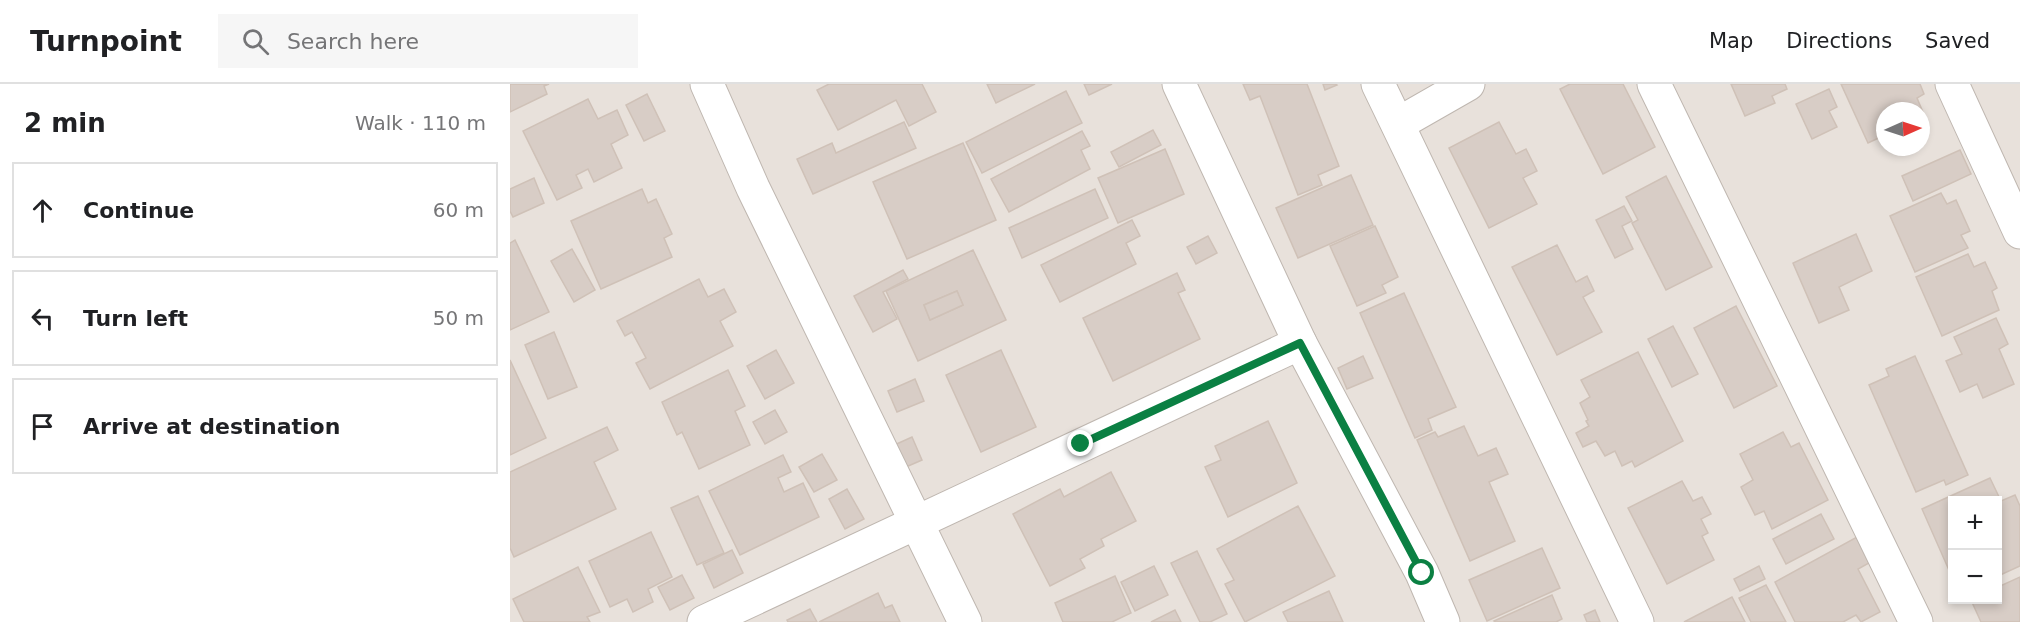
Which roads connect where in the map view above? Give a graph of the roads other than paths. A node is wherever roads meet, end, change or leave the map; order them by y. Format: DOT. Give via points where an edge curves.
graph roads {
  1 [pos="707,84"];
  2 [pos="1179,84"];
  3 [pos="1378,84"];
  4 [pos="1468,84"];
  5 [pos="1654,84"];
  6 [pos="1952,84"];
  7 [pos="1398,124"];
  8 [pos="2020,232"];
  9 [pos="1300,343"];
  10 [pos="916,524"];
  11 [pos="704,622"];
  12 [pos="965,622"];
  13 [pos="1443,622"];
  14 [pos="1637,622"];
  15 [pos="1916,622"];
  1 -- 10 [label="street" via="753,188"];
  2 -- 9 [label="street"];
  3 -- 7 [label="street"];
  4 -- 7 [label="street"];
  5 -- 15 [label="street"];
  6 -- 8 [label="street"];
  7 -- 14 [label="street"];
  9 -- 10 [label="street"];
  9 -- 13 [label="street" via="1422,573"];
  10 -- 11 [label="street"];
  10 -- 12 [label="street"];
}
